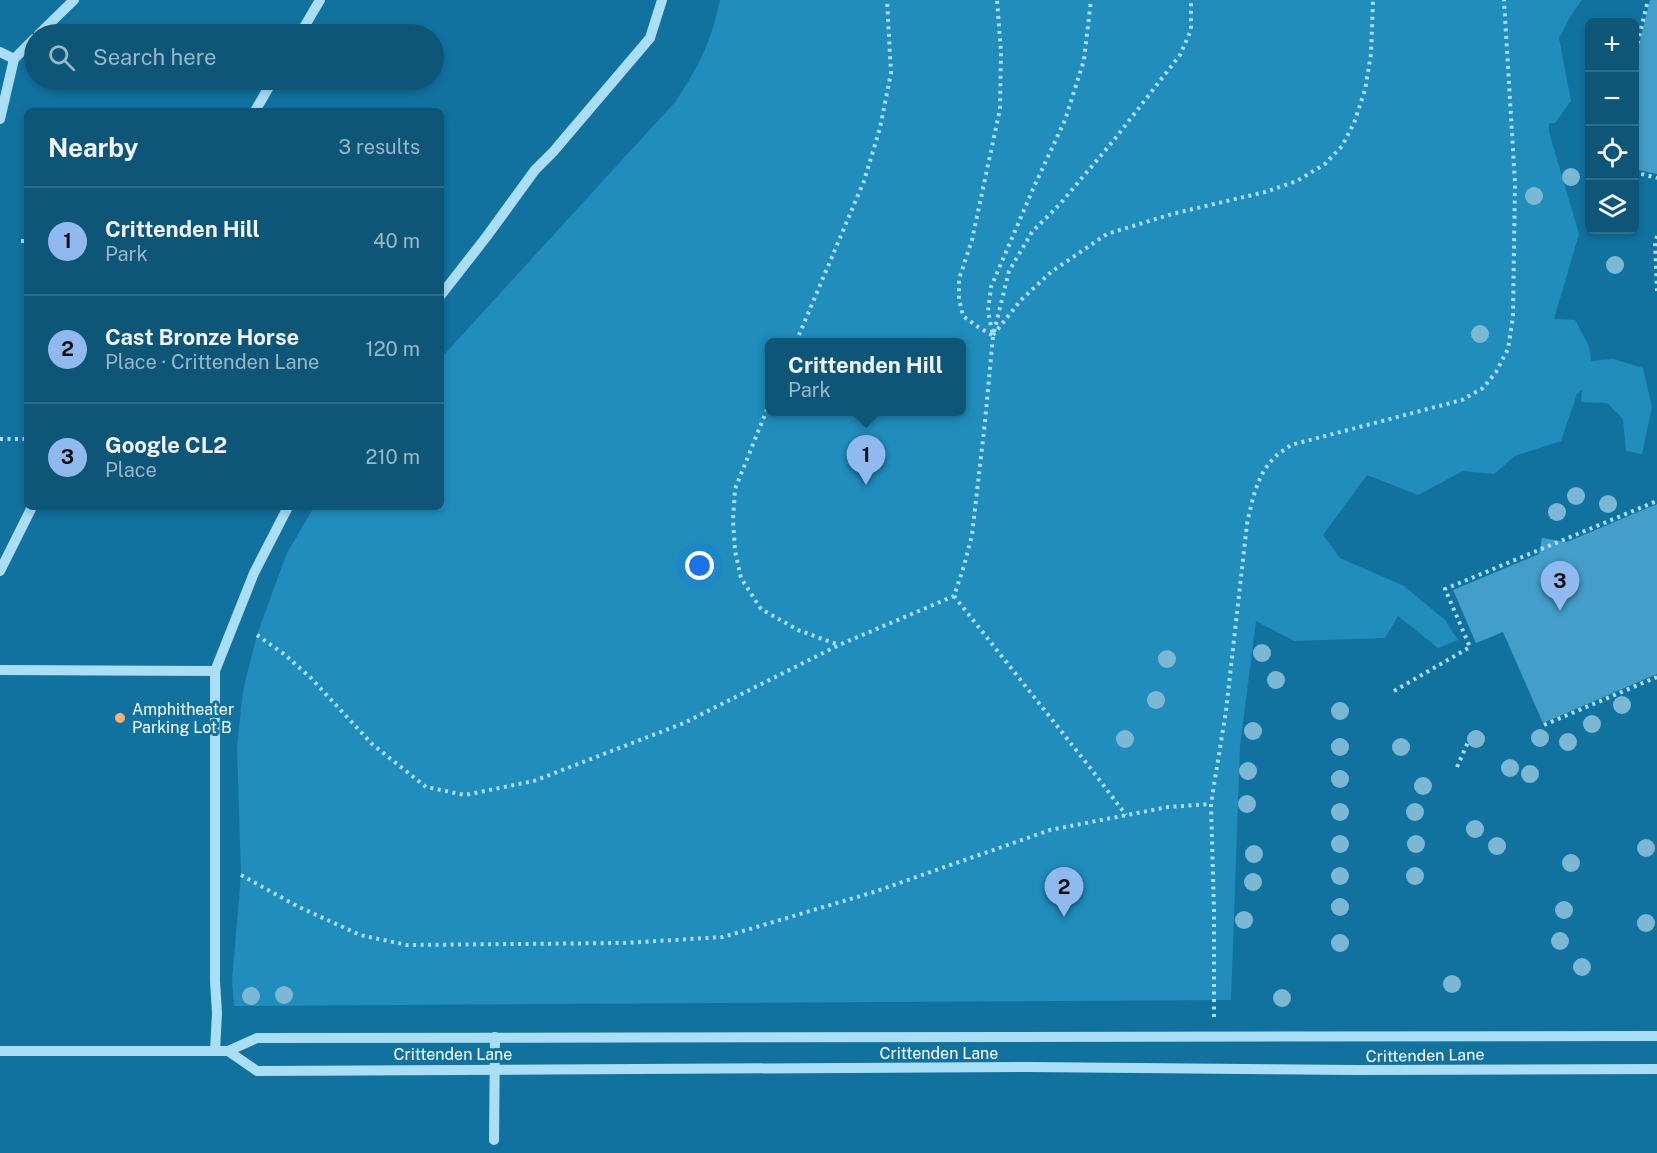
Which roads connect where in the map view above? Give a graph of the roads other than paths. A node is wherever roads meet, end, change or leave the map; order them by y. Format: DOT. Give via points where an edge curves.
graph roads {
  1 [pos="74,0"];
  2 [pos="320,0"];
  3 [pos="662,0"];
  4 [pos="49,24"];
  5 [pos="306,24"];
  6 [pos="24,49"];
  7 [pos="0,52"];
  8 [pos="14,59"];
  9 [pos="267,90"];
  10 [pos="257,108"];
  11 [pos="0,119"];
  12 [pos="444,291"];
  13 [pos="30,510"];
  14 [pos="286,510"];
  15 [pos="0,571"];
  16 [pos="0,670"];
  17 [pos="215,671"];
  18 [pos="1657,1036"];
  19 [pos="495,1037"];
  20 [pos="0,1051"];
  21 [pos="215,1051"];
  22 [pos="228,1051"];
  23 [pos="495,1069"];
  24 [pos="1657,1069"];
  25 [pos="494,1140"];
  1 -- 4 [label="street"];
  2 -- 5 [label="street"];
  3 -- 12 [label="street" via="650,38 535,170"];
  6 -- 8 [label="street"];
  7 -- 8 [label="street"];
  8 -- 11 [label="street"];
  9 -- 10 [label="street"];
  13 -- 15 [label="street"];
  14 -- 17 [label="street" via="254,573"];
  16 -- 17 [label="street"];
  17 -- 21 [label="street"];
  18 -- 19 [label="street, Crittenden Lane"];
  19 -- 22 [label="street, Crittenden Lane" via="257,1038"];
  19 -- 23 [label="street"];
  20 -- 21 [label="street, Crittenden Lane"];
  21 -- 22 [label="street, Crittenden Lane"];
  22 -- 23 [label="street, Crittenden Lane" via="257,1071"];
  23 -- 24 [label="street, Crittenden Lane"];
  23 -- 25 [label="street"];
}
